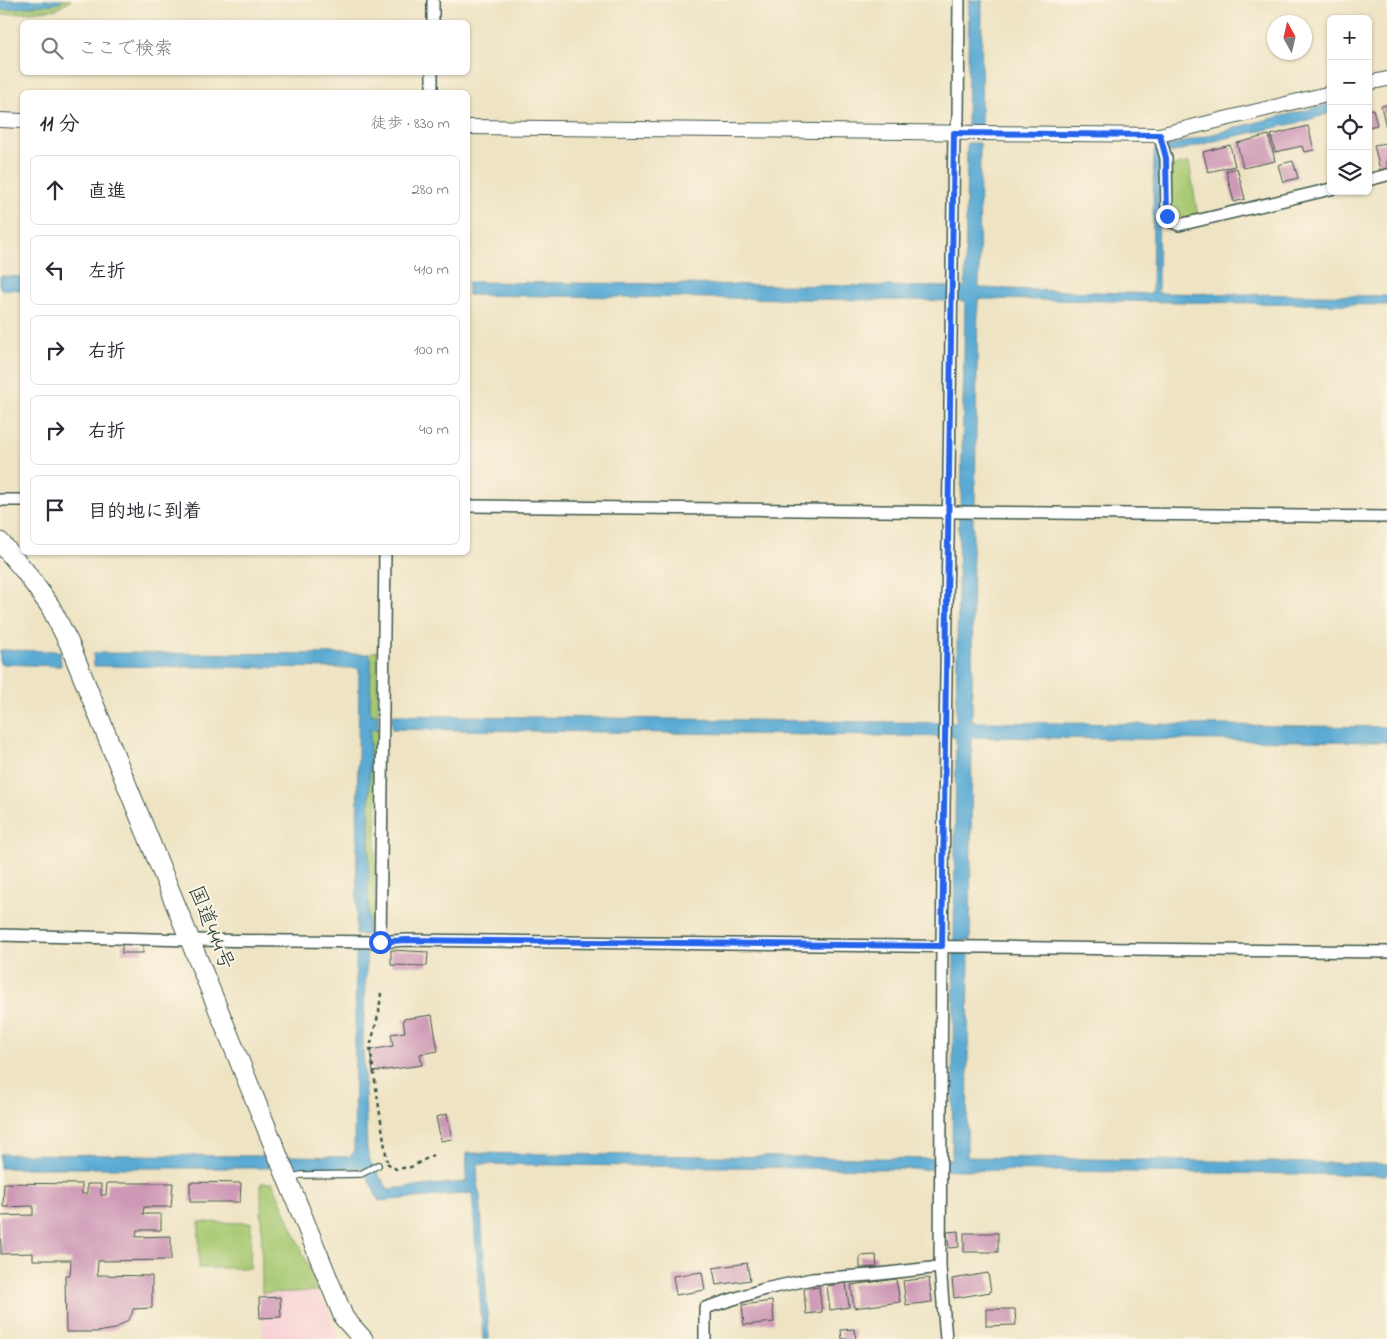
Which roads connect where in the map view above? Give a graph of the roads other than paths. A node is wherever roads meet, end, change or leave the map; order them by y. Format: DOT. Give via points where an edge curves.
graph roads {
  1 [pos="433,0"];
  2 [pos="960,0"];
  3 [pos="433,20"];
  4 [pos="432,75"];
  5 [pos="1387,79"];
  6 [pos="1372,83"];
  7 [pos="432,90"];
  8 [pos="1327,94"];
  9 [pos="0,120"];
  10 [pos="20,121"];
  11 [pos="470,127"];
  12 [pos="954,133"];
  13 [pos="1161,140"];
  14 [pos="1387,175"];
  15 [pos="1372,179"];
  16 [pos="1327,190"];
  17 [pos="0,500"];
  18 [pos="20,500"];
  19 [pos="470,506"];
  20 [pos="949,511"];
  21 [pos="1387,517"];
  22 [pos="0,542"];
  23 [pos="385,555"];
  24 [pos="0,935"];
  25 [pos="190,940"];
  26 [pos="380,942"];
  27 [pos="942,946"];
  28 [pos="1387,952"];
  29 [pos="378,1165"];
  30 [pos="287,1179"];
  31 [pos="940,1267"];
  32 [pos="363,1339"];
  33 [pos="705,1339"];
  34 [pos="946,1339"];
  1 -- 3 [label="street"];
  2 -- 12 [label="street" via="958,120"];
  4 -- 7 [label="street"];
  5 -- 6 [label="street"];
  8 -- 13 [label="street"];
  9 -- 10 [label="street"];
  11 -- 12 [label="street"];
  12 -- 13 [label="street"];
  12 -- 20 [label="street"];
  13 -- 16 [label="street" via="1166,158 1167,216 1179,224"];
  14 -- 15 [label="street"];
  17 -- 18 [label="street"];
  19 -- 20 [label="street"];
  20 -- 21 [label="street"];
  20 -- 27 [label="street"];
  22 -- 25 [label="highway, 国道444号" via="50,606 69,643"];
  23 -- 26 [label="street"];
  24 -- 25 [label="street"];
  25 -- 26 [label="street"];
  25 -- 30 [label="highway, 国道444号"];
  26 -- 27 [label="street"];
  27 -- 28 [label="street"];
  27 -- 31 [label="street"];
  29 -- 30 [label="lane" via="361,1174 301,1175"];
  30 -- 32 [label="highway, 国道444号" via="344,1318"];
  31 -- 33 [label="street" via="812,1280 765,1289 705,1308"];
  31 -- 34 [label="street"];
}
